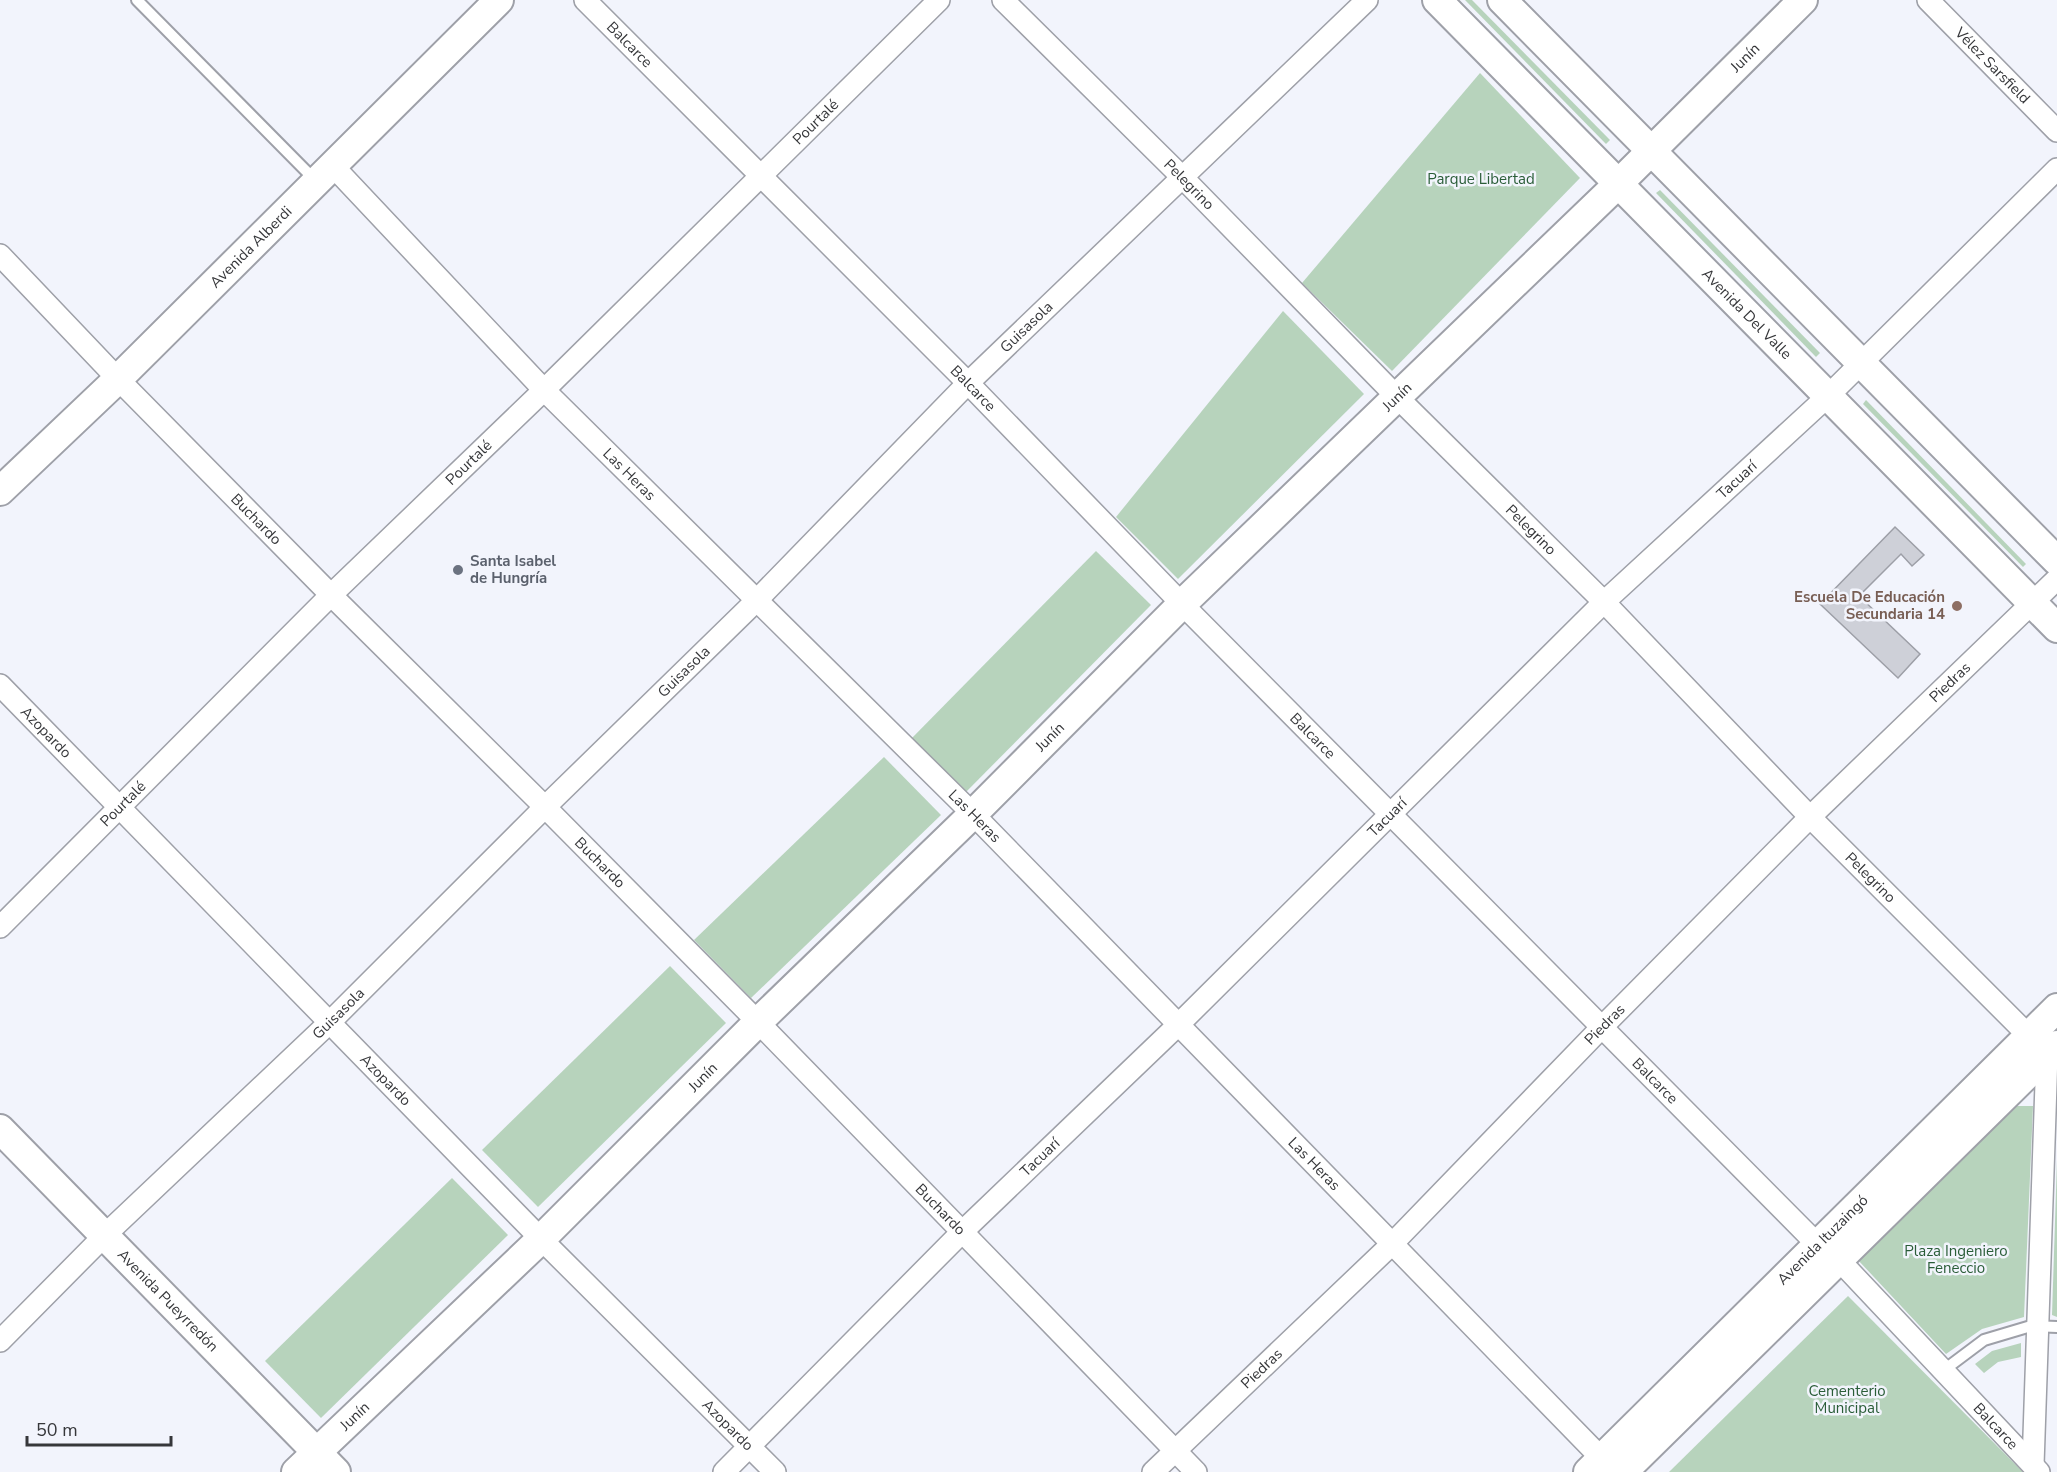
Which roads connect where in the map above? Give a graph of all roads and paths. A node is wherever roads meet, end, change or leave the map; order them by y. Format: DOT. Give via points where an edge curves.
graph roads {
  1 [pos="137,0"];
  2 [pos="499,0"];
  3 [pos="585,0"];
  4 [pos="939,0"];
  5 [pos="1003,0"];
  6 [pos="1367,0"];
  7 [pos="1437,0"];
  8 [pos="1502,0"];
  9 [pos="1803,0"];
  10 [pos="1928,0"];
  11 [pos="2057,131"];
  12 [pos="1651,150"];
  13 [pos="2057,169"];
  14 [pos="324,173"];
  15 [pos="761,177"];
  16 [pos="1182,177"];
  17 [pos="1618,184"];
  18 [pos="0,255"];
  19 [pos="1861,362"];
  20 [pos="118,379"];
  21 [pos="968,383"];
  22 [pos="544,390"];
  23 [pos="1828,396"];
  24 [pos="1397,397"];
  25 [pos="0,491"];
  26 [pos="2057,561"];
  27 [pos="2057,579"];
  28 [pos="331,595"];
  29 [pos="757,600"];
  30 [pos="1604,602"];
  31 [pos="2032,603"];
  32 [pos="1182,604"];
  33 [pos="2057,628"];
  34 [pos="0,685"];
  35 [pos="545,807"];
  36 [pos="120,808"];
  37 [pos="973,814"];
  38 [pos="1392,814"];
  39 [pos="1810,817"];
  40 [pos="0,927"];
  41 [pos="2057,1008"];
  42 [pos="330,1022"];
  43 [pos="758,1022"];
  44 [pos="1178,1025"];
  45 [pos="1602,1027"];
  46 [pos="2048,1050"];
  47 [pos="0,1129"];
  48 [pos="963,1231"];
  49 [pos="105,1235"];
  50 [pos="541,1239"];
  51 [pos="1393,1243"];
  52 [pos="1828,1252"];
  53 [pos="2048,1326"];
  54 [pos="0,1341"];
  55 [pos="1944,1370"];
  56 [pos="750,1446"];
  57 [pos="1175,1450"];
  58 [pos="316,1452"];
  59 [pos="2057,1466"];
  60 [pos="1607,1468"];
  61 [pos="2041,1470"];
  62 [pos="296,1472"];
  63 [pos="336,1472"];
  64 [pos="724,1472"];
  65 [pos="775,1472"];
  66 [pos="1153,1472"];
  67 [pos="1196,1472"];
  1 -- 14 [label="lane"];
  2 -- 14 [label="main road, Avenida Alberdi"];
  3 -- 15 [label="street, Balcarce"];
  4 -- 15 [label="street, Pourtalé"];
  5 -- 16 [label="street, Pelegrino"];
  6 -- 16 [label="street, Guisasola"];
  7 -- 17 [label="main road, Avenida Del Valle"];
  8 -- 12 [label="main road"];
  9 -- 12 [label="main road, Junín"];
  10 -- 11 [label="street, Vélez Sarsfield"];
  12 -- 17 [label="main road, Junín"];
  12 -- 19 [label="main road"];
  13 -- 19 [label="street, Tacuarí"];
  14 -- 20 [label="main road, Avenida Alberdi"];
  14 -- 22 [label="street, Las Heras"];
  15 -- 21 [label="street, Balcarce"];
  15 -- 22 [label="street, Pourtalé"];
  16 -- 21 [label="street, Guisasola"];
  16 -- 24 [label="street, Pelegrino"];
  17 -- 23 [label="main road, Avenida Del Valle"];
  17 -- 24 [label="main road, Junín"];
  18 -- 20 [label="street, Buchardo"];
  19 -- 23 [label="street, Tacuarí"];
  19 -- 26 [label="main road"];
  20 -- 25 [label="main road, Avenida Alberdi"];
  20 -- 28 [label="street, Buchardo"];
  21 -- 29 [label="street, Guisasola"];
  21 -- 32 [label="street, Balcarce"];
  22 -- 28 [label="street, Pourtalé"];
  22 -- 29 [label="street, Las Heras"];
  23 -- 30 [label="street, Tacuarí"];
  23 -- 31 [label="main road, Avenida Del Valle"];
  24 -- 30 [label="street, Pelegrino"];
  24 -- 32 [label="main road, Junín"];
  27 -- 31 [label="street, Piedras"];
  28 -- 35 [label="street, Buchardo"];
  28 -- 36 [label="street, Pourtalé"];
  29 -- 35 [label="street, Guisasola"];
  29 -- 37 [label="street, Las Heras"];
  30 -- 38 [label="street, Tacuarí"];
  30 -- 39 [label="street, Pelegrino"];
  31 -- 33 [label="main road, Avenida Del Valle"];
  31 -- 39 [label="street, Piedras"];
  32 -- 37 [label="main road, Junín"];
  32 -- 38 [label="street, Balcarce"];
  34 -- 36 [label="street, Azopardo"];
  35 -- 42 [label="street, Guisasola"];
  35 -- 43 [label="street, Buchardo"];
  36 -- 40 [label="street, Pourtalé"];
  36 -- 42 [label="street, Azopardo"];
  37 -- 43 [label="main road, Junín"];
  37 -- 44 [label="street, Las Heras"];
  38 -- 44 [label="street, Tacuarí"];
  38 -- 45 [label="street, Balcarce"];
  39 -- 45 [label="street, Piedras"];
  39 -- 46 [label="street, Pelegrino"];
  41 -- 46 [label="main road, Avenida Ituzaingó"];
  42 -- 49 [label="street, Guisasola"];
  42 -- 50 [label="street, Azopardo"];
  43 -- 48 [label="street, Buchardo"];
  43 -- 50 [label="main road, Junín"];
  44 -- 48 [label="street, Tacuarí"];
  44 -- 51 [label="street, Las Heras"];
  45 -- 51 [label="street, Piedras"];
  45 -- 52 [label="street, Balcarce"];
  46 -- 52 [label="main road, Avenida Ituzaingó"];
  46 -- 53 [label="street"];
  47 -- 49 [label="main road, Avenida Pueyrredón"];
  48 -- 56 [label="street, Tacuarí"];
  48 -- 57 [label="street, Buchardo"];
  49 -- 54 [label="street, Guisasola"];
  49 -- 58 [label="main road, Avenida Pueyrredón"];
  50 -- 56 [label="street, Azopardo"];
  50 -- 58 [label="main road, Junín"];
  51 -- 57 [label="street, Piedras"];
  51 -- 60 [label="street, Las Heras"];
  52 -- 55 [label="street, Balcarce"];
  52 -- 60 [label="main road, Avenida Ituzaingó"];
  53 -- 55 [label="lane" via="2031,1326 1984,1340"];
  53 -- 61 [label="street"];
  55 -- 61 [label="street, Balcarce"];
  56 -- 64 [label="street, Tacuarí"];
  56 -- 65 [label="street, Azopardo"];
  57 -- 66 [label="street, Piedras"];
  57 -- 67 [label="street, Buchardo"];
  58 -- 62 [label="main road, Junín"];
  58 -- 63 [label="main road, Avenida Pueyrredón"];
  59 -- 61 [label="street"];
}
